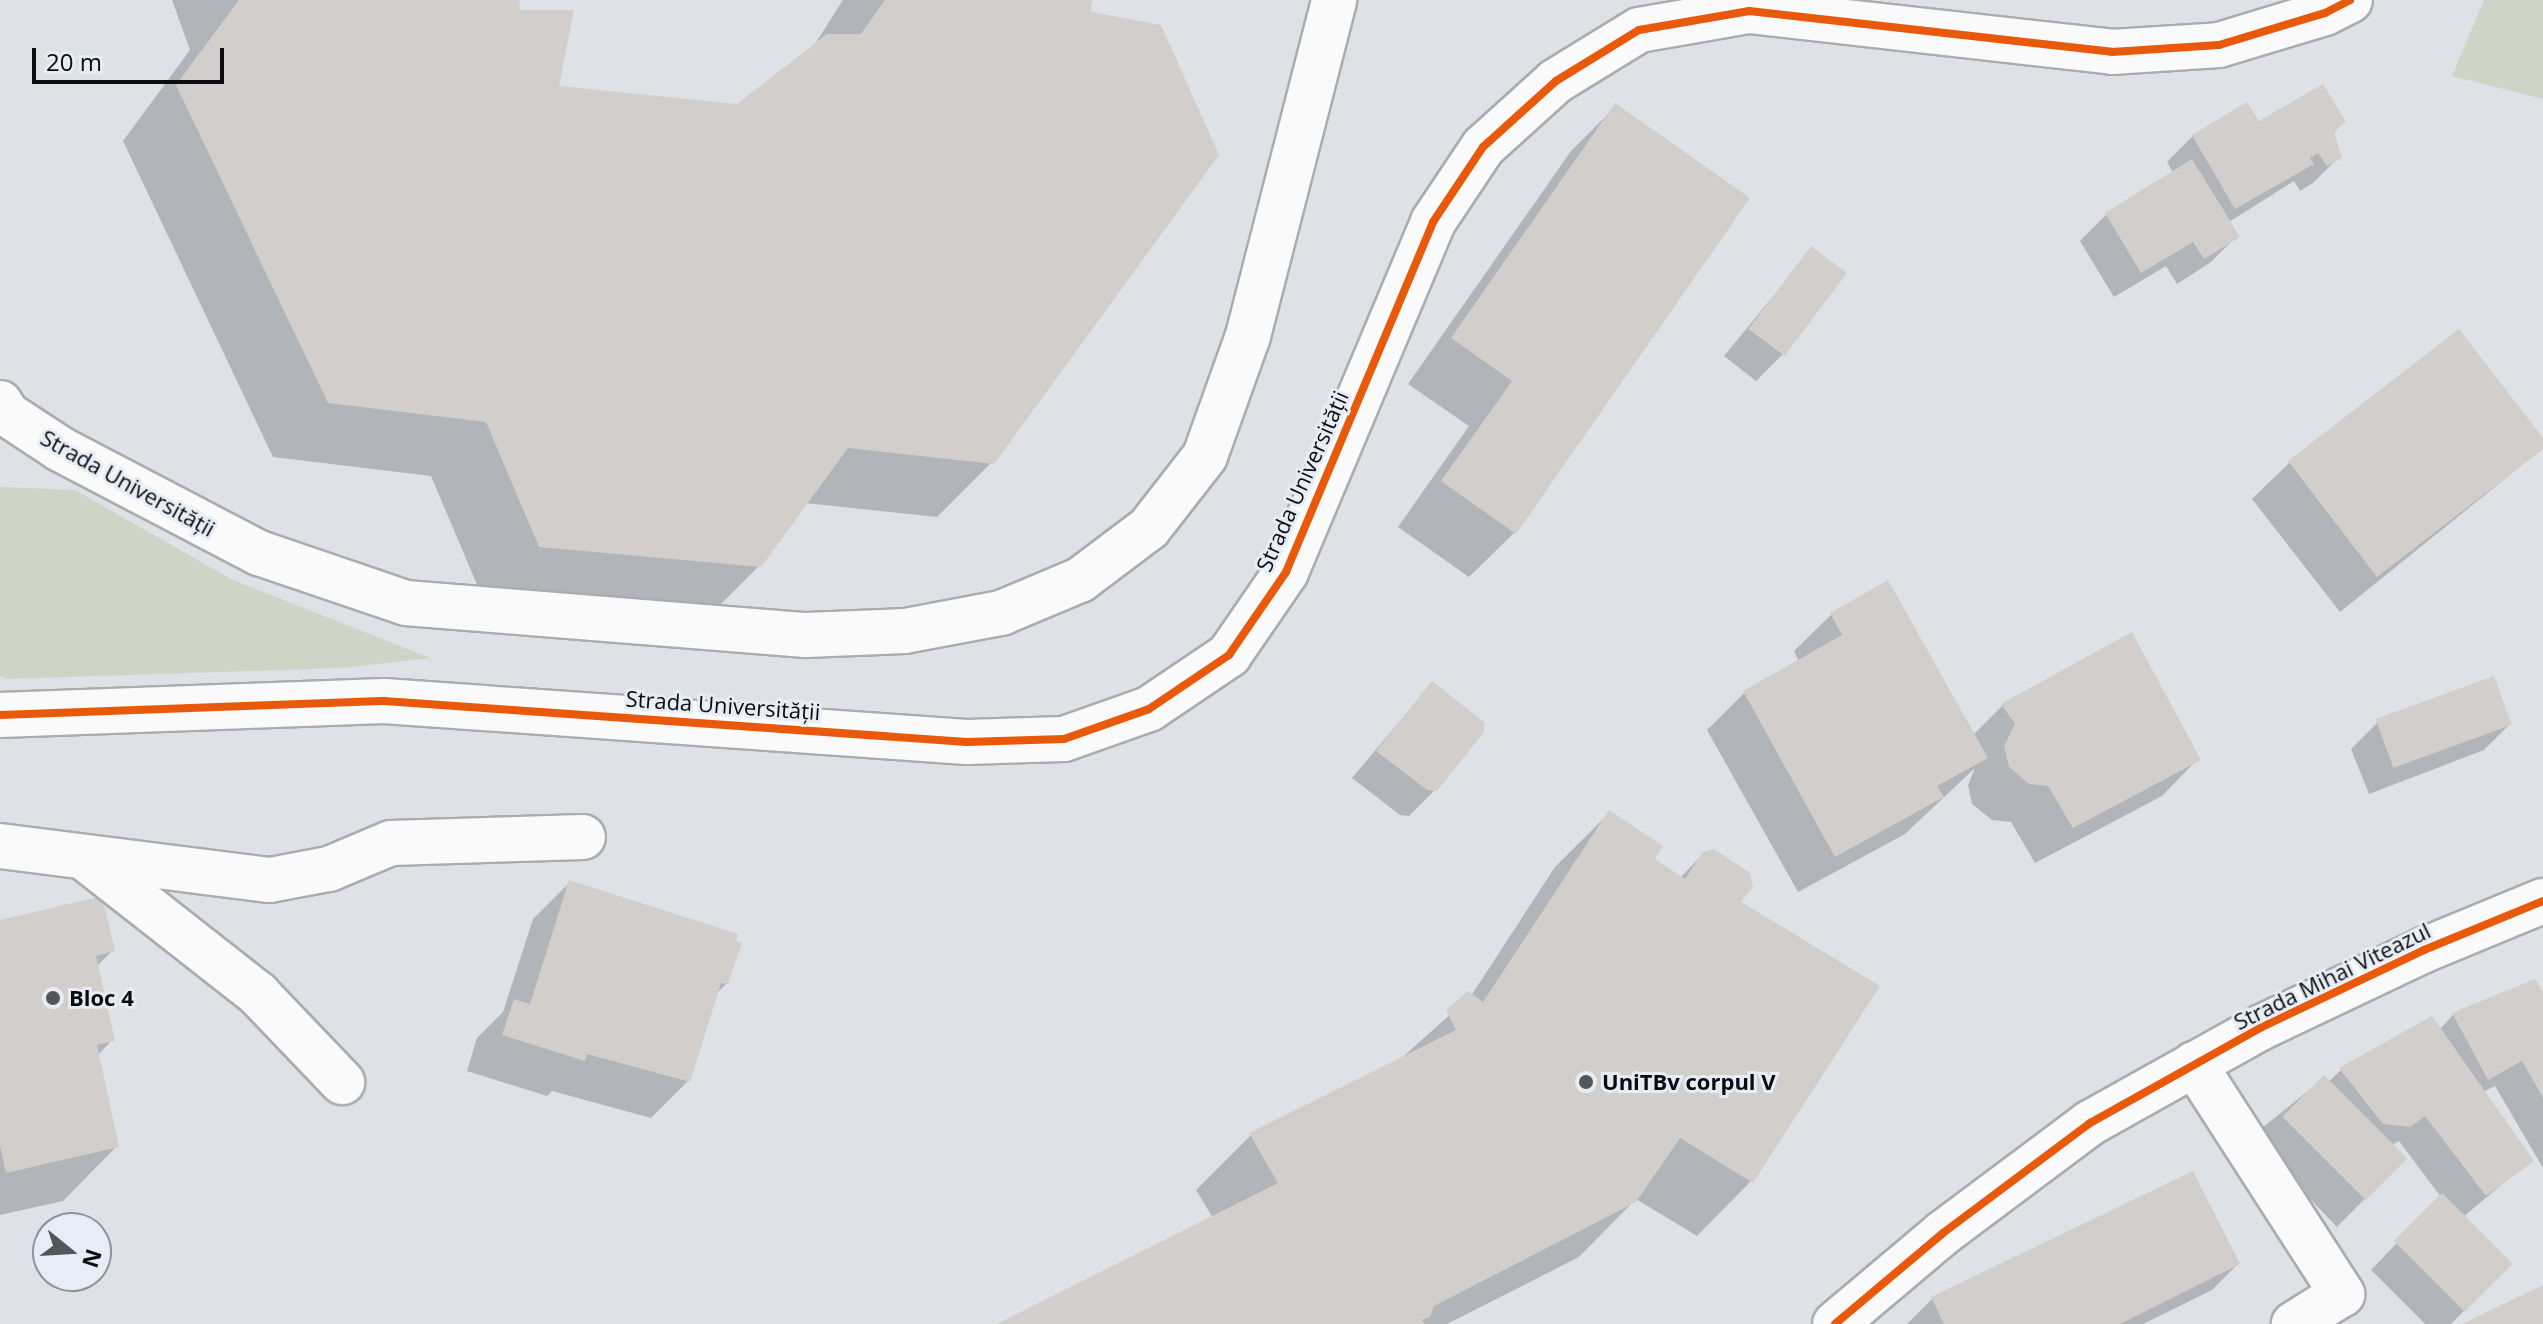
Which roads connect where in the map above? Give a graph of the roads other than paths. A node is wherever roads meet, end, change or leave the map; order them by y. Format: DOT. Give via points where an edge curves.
graph roads {
  1 [pos="1334,0"];
  2 [pos="2350,0"];
  3 [pos="0,403"];
  4 [pos="0,715"];
  5 [pos="583,837"];
  6 [pos="0,846"];
  7 [pos="84,858"];
  8 [pos="2543,901"];
  9 [pos="2194,1064"];
  10 [pos="342,1082"];
  11 [pos="1835,1324"];
  12 [pos="2294,1324"];
  1 -- 3 [label="street, Strada Universității" via="1248,336 1205,456 1149,528 1080,580 1001,613 905,631 806,635 406,603 259,553 60,449 7,414"];
  2 -- 4 [label="street, Strada Universității" via="2325,13 2219,45 2112,52 1749,11 1639,30 1556,81 1483,147 1433,222 1286,572 1229,655 1149,709 1064,739 967,742 384,701"];
  5 -- 7 [label="street" via="391,843 329,869 270,880"];
  6 -- 7 [label="street"];
  7 -- 10 [label="street" via="258,994"];
  8 -- 9 [label="street, Strada Mihai Viteazul" via="2424,950"];
  9 -- 11 [label="street, Strada Mihai Viteazul" via="2090,1123 1943,1233"];
  9 -- 12 [label="street" via="2342,1294"];
}
